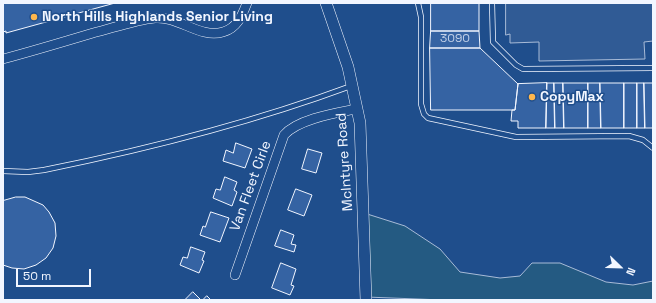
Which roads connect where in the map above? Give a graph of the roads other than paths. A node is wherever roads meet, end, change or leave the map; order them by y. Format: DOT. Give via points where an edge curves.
graph roads {
  1 [pos="246,3"];
  2 [pos="326,3"];
  3 [pos="418,3"];
  4 [pos="492,3"];
  5 [pos="3,59"];
  6 [pos="653,68"];
  7 [pos="353,86"];
  8 [pos="356,109"];
  9 [pos="653,148"];
  10 [pos="3,171"];
  11 [pos="234,274"];
  12 [pos="366,300"];
  1 -- 5 [label="street" via="238,22 224,32 212,34 157,18"];
  2 -- 7 [label="street, McIntyre Road"];
  3 -- 9 [label="lane" via="421,16 421,104 428,118 516,137 629,136 643,140"];
  4 -- 6 [label="lane" via="493,42 523,69"];
  7 -- 8 [label="street, McIntyre Road"];
  7 -- 10 [label="lane" via="210,132 44,170"];
  8 -- 11 [label="street, Van Fleet Cirle" via="302,123 292,127 284,135"];
  8 -- 12 [label="street, McIntyre Road" via="360,123 362,156"];
}
